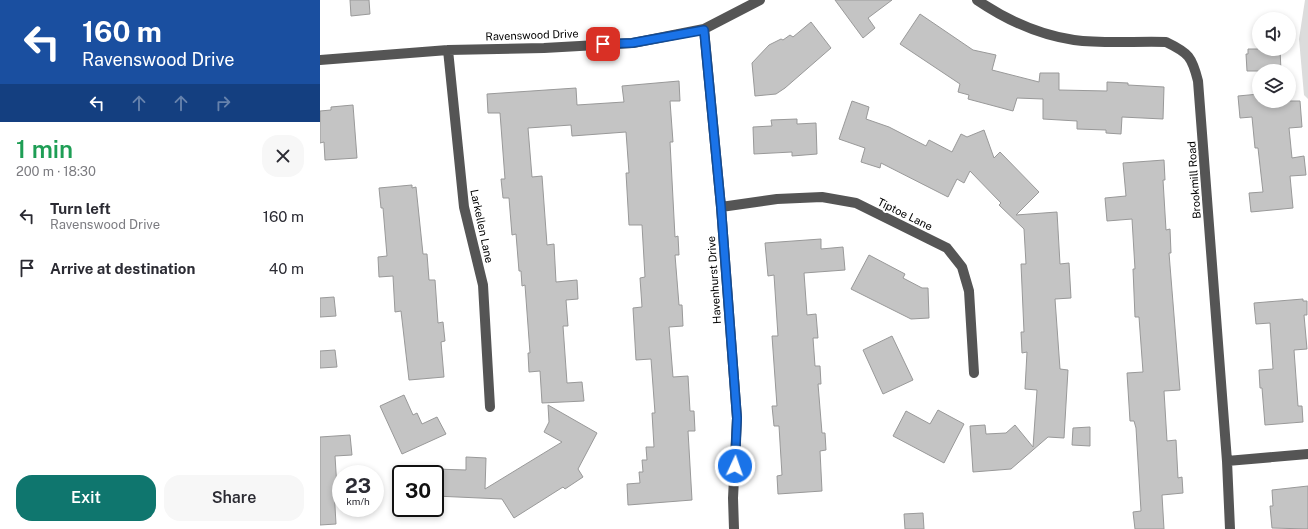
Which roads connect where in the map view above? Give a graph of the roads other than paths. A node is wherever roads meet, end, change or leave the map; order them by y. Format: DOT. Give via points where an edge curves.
graph roads {
  1 [pos="760,0"];
  2 [pos="978,0"];
  3 [pos="704,30"];
  4 [pos="448,50"];
  5 [pos="320,60"];
  6 [pos="721,207"];
  7 [pos="974,373"];
  8 [pos="490,407"];
  9 [pos="1308,454"];
  10 [pos="1227,460"];
  11 [pos="734,529"];
  12 [pos="1230,529"];
  1 -- 3 [label="street, Ravenswood Drive"];
  2 -- 10 [label="street, Brookmill Road" via="993,11 1038,31 1074,40 1166,42 1180,49 1193,61 1198,81"];
  3 -- 4 [label="street, Ravenswood Drive" via="632,43"];
  3 -- 6 [label="street, Havenhurst Drive"];
  4 -- 5 [label="street, Ravenswood Drive"];
  4 -- 8 [label="street, Larkellen Lane" via="464,207 483,285"];
  6 -- 7 [label="street, Tiptoe Lane" via="777,199 822,197 856,203 947,248 962,267 969,291"];
  6 -- 11 [label="street, Havenhurst Drive" via="737,418"];
  9 -- 10 [label="street"];
  10 -- 12 [label="street, Brookmill Road"];
}
